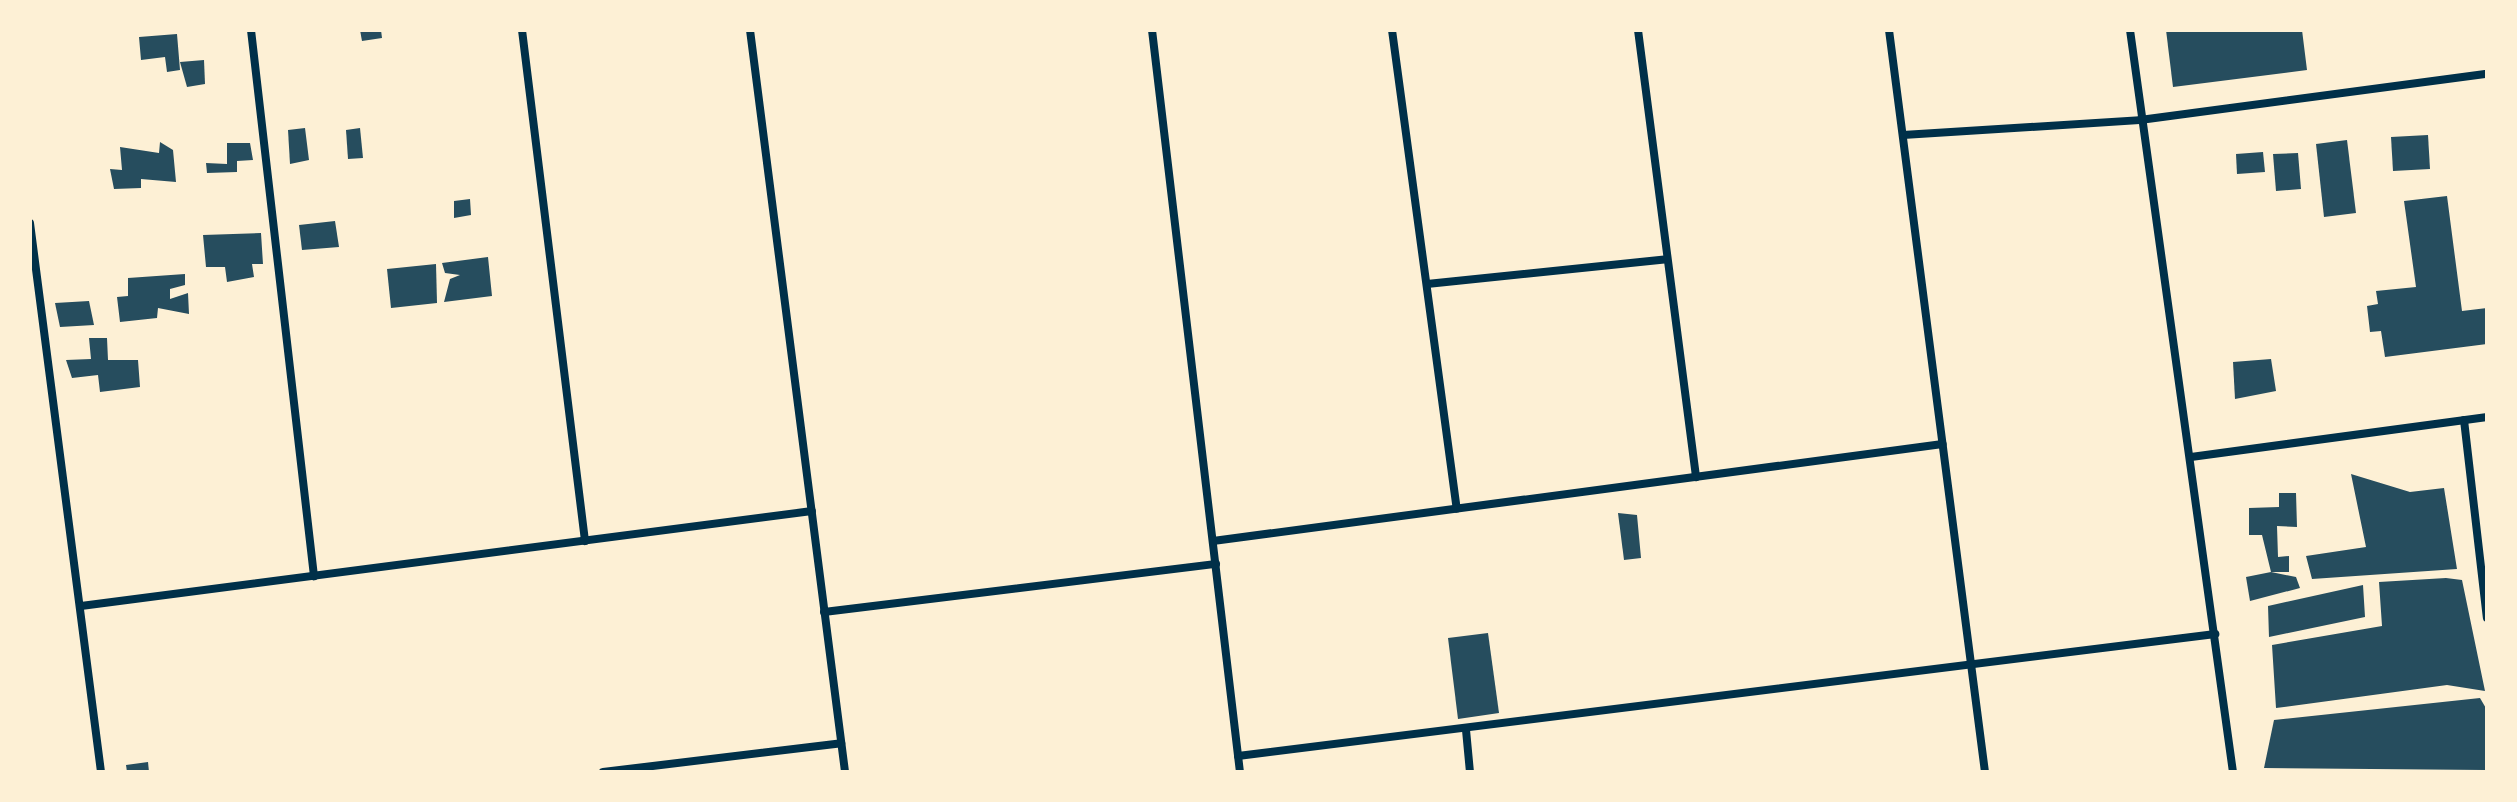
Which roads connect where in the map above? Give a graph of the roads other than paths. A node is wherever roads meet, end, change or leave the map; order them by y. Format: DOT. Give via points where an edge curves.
graph roads {
  1 [pos="251,30"];
  2 [pos="522,30"];
  3 [pos="750,30"];
  4 [pos="1152,30"];
  5 [pos="1392,30"];
  6 [pos="1638,30"];
  7 [pos="1889,30"];
  8 [pos="2130,30"];
  9 [pos="2487,74"];
  10 [pos="2140,120"];
  11 [pos="1903,135"];
  12 [pos="30,223"];
  13 [pos="1667,259"];
  14 [pos="1427,284"];
  15 [pos="2487,417"];
  16 [pos="2464,420"];
  17 [pos="1943,444"];
  18 [pos="2191,457"];
  19 [pos="1696,477"];
  20 [pos="1457,509"];
  21 [pos="812,511"];
  22 [pos="585,541"];
  23 [pos="1213,541"];
  24 [pos="1216,564"];
  25 [pos="314,576"];
  26 [pos="81,606"];
  27 [pos="824,612"];
  28 [pos="2487,618"];
  29 [pos="2215,634"];
  30 [pos="1971,667"];
  31 [pos="1466,730"];
  32 [pos="841,743"];
  33 [pos="1238,756"];
  34 [pos="101,772"];
  35 [pos="603,772"];
  36 [pos="845,772"];
  37 [pos="1240,772"];
  38 [pos="1470,772"];
  39 [pos="1985,772"];
  40 [pos="2233,772"];
  1 -- 25 [label="street"];
  2 -- 22 [label="street"];
  3 -- 21 [label="street"];
  4 -- 23 [label="street"];
  5 -- 14 [label="street"];
  6 -- 13 [label="street"];
  7 -- 11 [label="street"];
  8 -- 10 [label="street"];
  9 -- 10 [label="street"];
  10 -- 11 [label="street"];
  10 -- 18 [label="street"];
  11 -- 17 [label="street"];
  12 -- 26 [label="street"];
  13 -- 14 [label="street"];
  13 -- 19 [label="street"];
  14 -- 20 [label="street"];
  15 -- 16 [label="street"];
  16 -- 18 [label="street"];
  16 -- 28 [label="street"];
  17 -- 19 [label="street"];
  17 -- 30 [label="street"];
  18 -- 29 [label="street"];
  19 -- 20 [label="street"];
  20 -- 23 [label="street"];
  21 -- 22 [label="street"];
  21 -- 27 [label="street"];
  22 -- 25 [label="street"];
  23 -- 24 [label="street"];
  24 -- 27 [label="street"];
  24 -- 33 [label="street"];
  25 -- 26 [label="street"];
  26 -- 34 [label="street"];
  27 -- 32 [label="street"];
  29 -- 30 [label="street"];
  29 -- 40 [label="street"];
  30 -- 31 [label="street"];
  30 -- 39 [label="street"];
  31 -- 33 [label="street"];
  31 -- 38 [label="street"];
  32 -- 35 [label="street"];
  32 -- 36 [label="street"];
  33 -- 37 [label="street"];
}
